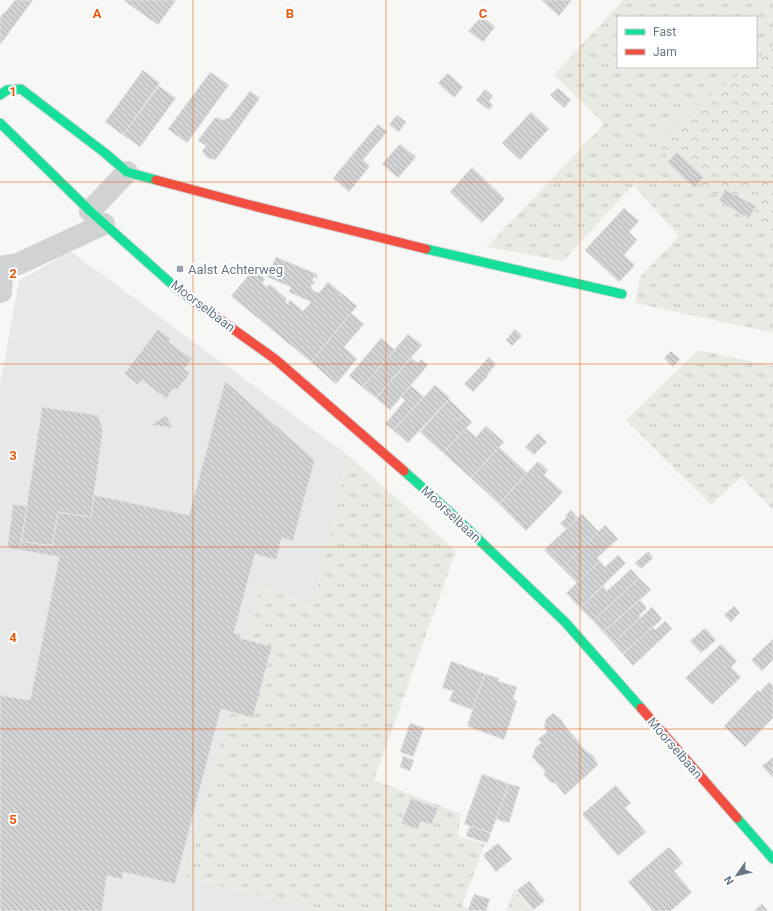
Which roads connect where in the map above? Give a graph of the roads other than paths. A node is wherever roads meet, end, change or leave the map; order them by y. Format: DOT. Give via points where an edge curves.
graph roads {
  1 [pos="0,95"];
  2 [pos="0,123"];
  3 [pos="127,172"];
  4 [pos="97,217"];
  5 [pos="0,268"];
  6 [pos="1,292"];
  7 [pos="622,294"];
  8 [pos="773,859"];
  1 -- 3 [label="main road" via="7,90 21,89"];
  2 -- 4 [label="main road, Moorselbaan"];
  3 -- 4 [label="street"];
  3 -- 7 [label="main road" via="418,247"];
  4 -- 5 [label="street" via="18,264"];
  4 -- 8 [label="main road, Moorselbaan" via="175,287 274,359 453,515 565,622"];
  5 -- 6 [label="street"];
}
